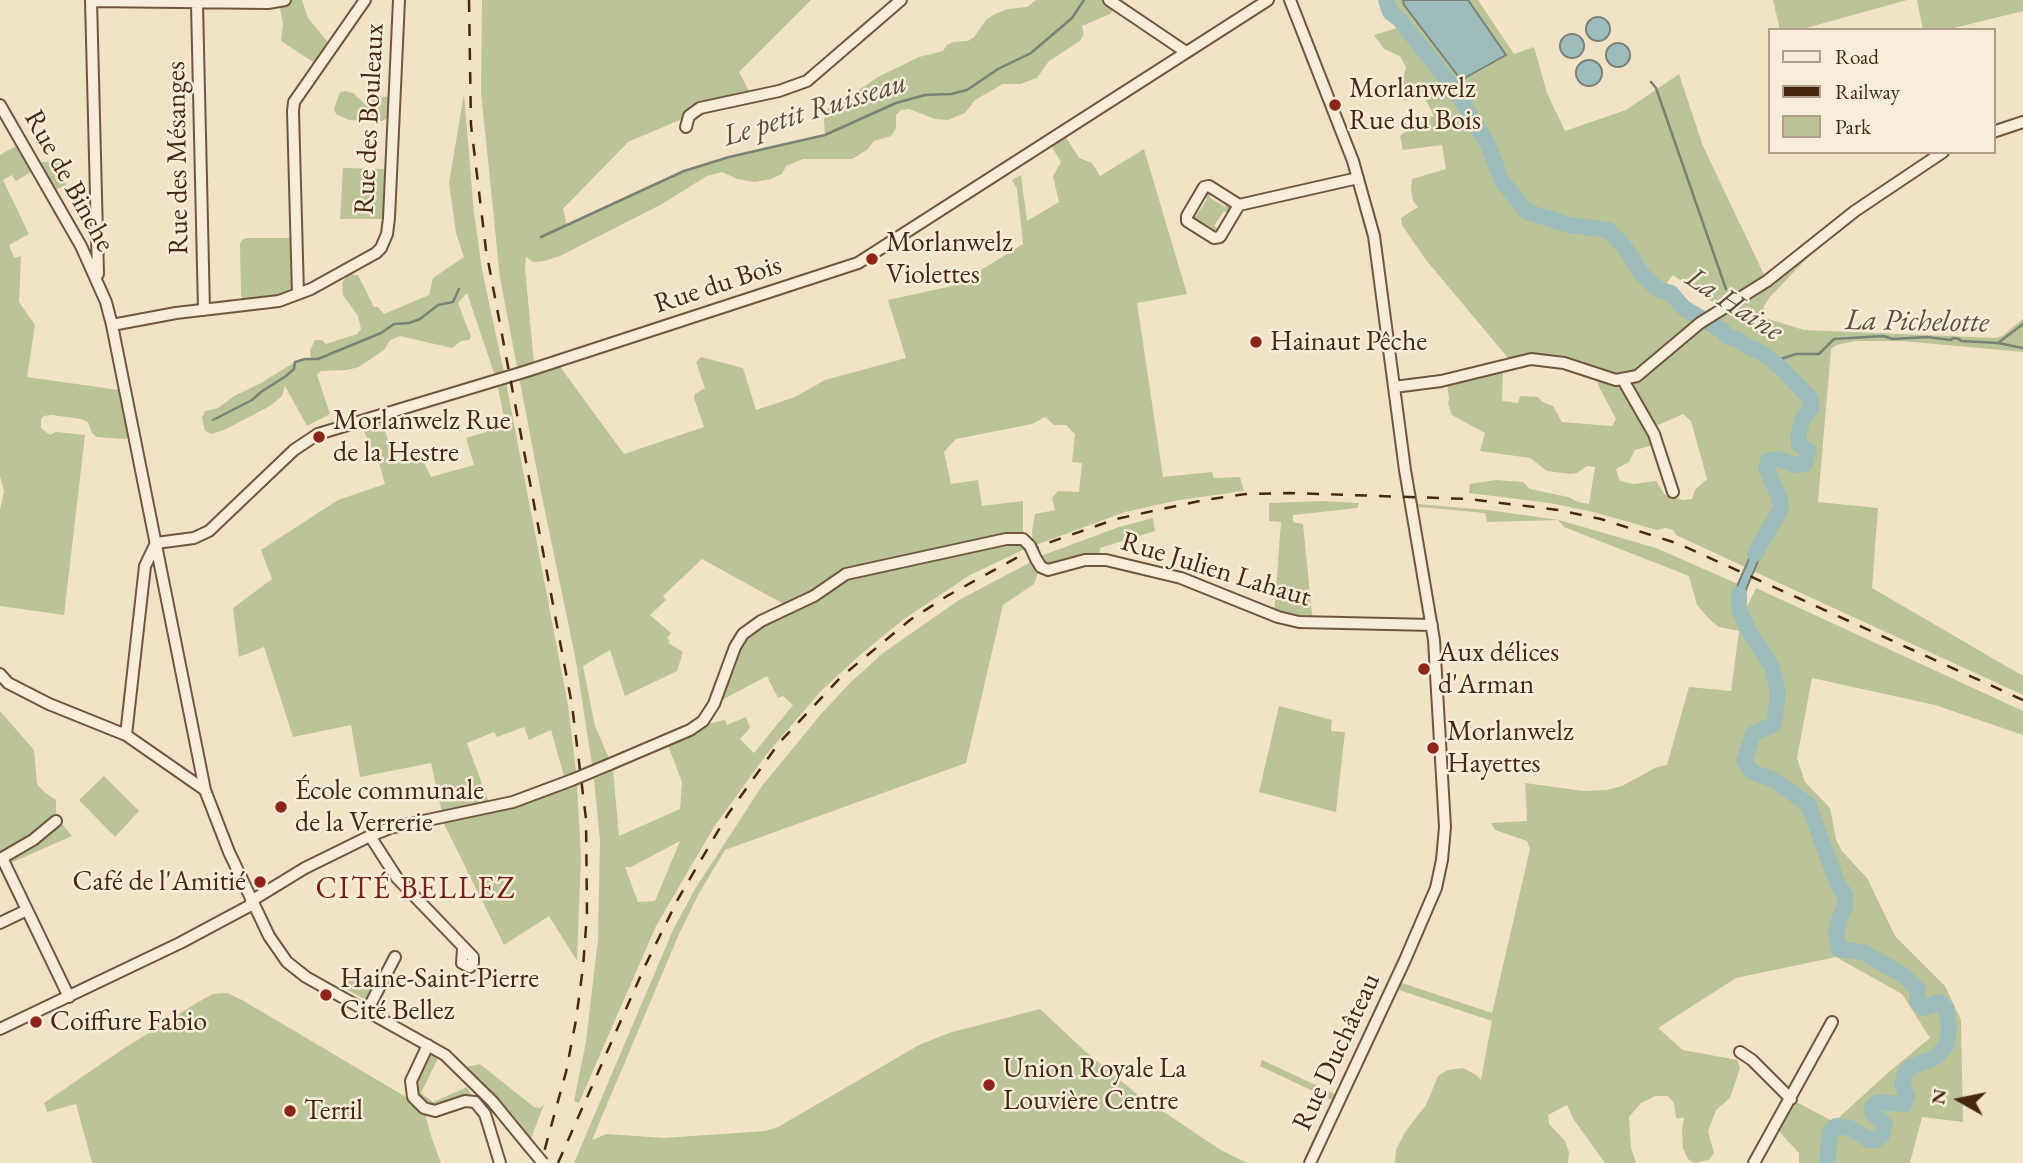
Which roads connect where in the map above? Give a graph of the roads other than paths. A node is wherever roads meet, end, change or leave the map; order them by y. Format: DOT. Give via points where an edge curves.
graph roads {
  1 [pos="285,0"];
  2 [pos="365,0"];
  3 [pos="399,0"];
  4 [pos="901,0"];
  5 [pos="1109,0"];
  6 [pos="1268,0"];
  7 [pos="1290,0"];
  8 [pos="91,1"];
  9 [pos="197,4"];
  10 [pos="1186,52"];
  11 [pos="0,105"];
  12 [pos="2023,122"];
  13 [pos="686,127"];
  14 [pos="1995,131"];
  15 [pos="1940,154"];
  16 [pos="1358,178"];
  17 [pos="1239,205"];
  18 [pos="98,281"];
  19 [pos="298,294"];
  20 [pos="204,310"];
  21 [pos="112,325"];
  22 [pos="1623,380"];
  23 [pos="1394,387"];
  24 [pos="1673,492"];
  25 [pos="156,544"];
  26 [pos="1432,625"];
  27 [pos="0,674"];
  28 [pos="126,734"];
  29 [pos="205,790"];
  30 [pos="56,821"];
  31 [pos="370,836"];
  32 [pos="252,903"];
  33 [pos="27,910"];
  34 [pos="0,923"];
  35 [pos="463,949"];
  36 [pos="395,957"];
  37 [pos="68,997"];
  38 [pos="367,1011"];
  39 [pos="1832,1023"];
  40 [pos="0,1029"];
  41 [pos="428,1045"];
  42 [pos="1740,1052"];
  43 [pos="1791,1099"];
  44 [pos="500,1163"];
  45 [pos="543,1163"];
  46 [pos="1310,1163"];
  47 [pos="1754,1163"];
  1 -- 9 [label="street"];
  2 -- 19 [label="street" via="294,102"];
  3 -- 19 [label="street, Rue des Bouleaux" via="387,234 376,253"];
  4 -- 13 [label="street" via="807,81 700,108 689,116"];
  5 -- 10 [label="street"];
  6 -- 10 [label="street, Rue du Bois"];
  7 -- 16 [label="street, Rue Duchâteau"];
  8 -- 9 [label="street"];
  8 -- 18 [label="street"];
  9 -- 20 [label="street, Rue des Mésanges"];
  10 -- 25 [label="street, Rue du Bois" via="858,263 318,434 302,442 209,531"];
  11 -- 18 [label="street, Rue de Binche"];
  12 -- 14 [label="street"];
  15 -- 22 [label="street" via="1854,211 1767,281 1705,320 1644,372"];
  16 -- 17 [label="street"];
  16 -- 23 [label="street, Rue Duchâteau" via="1374,236"];
  17 -- 17 [label="street" via="1220,237 1214,238 1187,221 1204,187"];
  18 -- 21 [label="street"];
  19 -- 20 [label="street, Rue des Bouleaux" via="274,302"];
  20 -- 21 [label="street, Rue des Bouleaux"];
  21 -- 25 [label="street"];
  22 -- 23 [label="street" via="1531,359 1441,381"];
  22 -- 24 [label="street" via="1654,434"];
  23 -- 26 [label="street, Rue Duchâteau"];
  25 -- 28 [label="street" via="145,566"];
  25 -- 29 [label="street"];
  26 -- 31 [label="street, Rue Julien Lahaut, bridge" via="1299,622 1181,578 1115,562 1089,559 1048,570 1041,567 1023,539 1006,539 846,574 814,596 761,621 735,646 704,721 690,730 523,800"];
  26 -- 46 [label="street, Rue Duchâteau" via="1444,808 1444,846 1436,888"];
  27 -- 28 [label="street" via="41,701"];
  28 -- 29 [label="street"];
  29 -- 32 [label="street"];
  30 -- 33 [label="street" via="2,858"];
  31 -- 32 [label="street" via="305,868"];
  31 -- 35 [label="street" via="397,878"];
  32 -- 37 [label="street"];
  32 -- 38 [label="street" via="287,962"];
  33 -- 34 [label="street"];
  33 -- 37 [label="street"];
  36 -- 38 [label="street"];
  37 -- 40 [label="street"];
  38 -- 41 [label="street"];
  39 -- 43 [label="street"];
  41 -- 44 [label="street" via="411,1081 413,1097 435,1111 475,1102 485,1114"];
  41 -- 45 [label="street, bridge" via="458,1065"];
  42 -- 43 [label="street"];
  43 -- 47 [label="street"];
}
